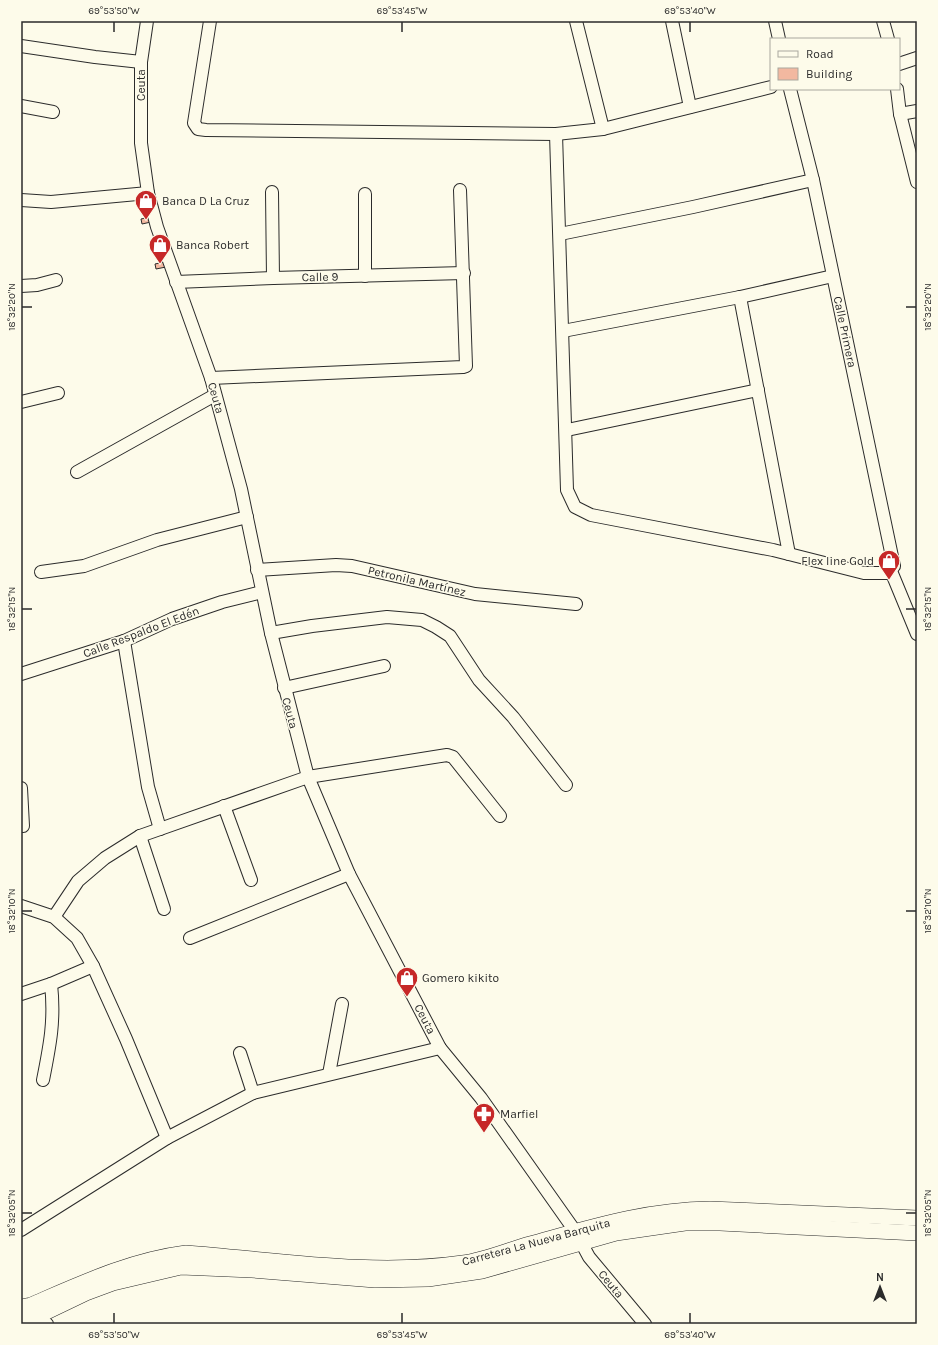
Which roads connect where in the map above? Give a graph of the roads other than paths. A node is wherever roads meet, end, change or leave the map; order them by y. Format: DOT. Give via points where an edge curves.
graph roads {
  1 [pos="147,21"];
  2 [pos="210,21"];
  3 [pos="576,21"];
  4 [pos="672,21"];
  5 [pos="775,21"];
  6 [pos="883,21"];
  7 [pos="779,38"];
  8 [pos="888,38"];
  9 [pos="21,46"];
  10 [pos="917,58"];
  11 [pos="141,62"];
  12 [pos="900,64"];
  13 [pos="770,87"];
  14 [pos="790,90"];
  15 [pos="897,90"];
  16 [pos="21,106"];
  17 [pos="690,107"];
  18 [pos="917,111"];
  19 [pos="53,112"];
  20 [pos="900,114"];
  21 [pos="603,129"];
  22 [pos="556,134"];
  23 [pos="813,180"];
  24 [pos="917,182"];
  25 [pos="460,190"];
  26 [pos="272,192"];
  27 [pos="148,193"];
  28 [pos="365,194"];
  29 [pos="21,200"];
  30 [pos="560,234"];
  31 [pos="464,273"];
  32 [pos="365,276"];
  33 [pos="833,276"];
  34 [pos="273,278"];
  35 [pos="56,280"];
  36 [pos="176,282"];
  37 [pos="21,286"];
  38 [pos="740,297"];
  39 [pos="563,331"];
  40 [pos="211,378"];
  41 [pos="758,390"];
  42 [pos="58,393"];
  43 [pos="215,395"];
  44 [pos="21,402"];
  45 [pos="567,430"];
  46 [pos="77,472"];
  47 [pos="247,516"];
  48 [pos="789,554"];
  49 [pos="257,570"];
  50 [pos="41,572"];
  51 [pos="890,572"];
  52 [pos="262,592"];
  53 [pos="576,604"];
  54 [pos="271,633"];
  55 [pos="917,634"];
  56 [pos="124,641"];
  57 [pos="384,666"];
  58 [pos="21,674"];
  59 [pos="284,688"];
  60 [pos="308,777"];
  61 [pos="566,785"];
  62 [pos="21,788"];
  63 [pos="224,806"];
  64 [pos="500,816"];
  65 [pos="23,826"];
  66 [pos="160,829"];
  67 [pos="140,836"];
  68 [pos="349,874"];
  69 [pos="251,880"];
  70 [pos="21,906"];
  71 [pos="164,909"];
  72 [pos="54,917"];
  73 [pos="190,938"];
  74 [pos="93,966"];
  75 [pos="51,984"];
  76 [pos="21,994"];
  77 [pos="342,1004"];
  78 [pos="440,1048"];
  79 [pos="240,1053"];
  80 [pos="329,1074"];
  81 [pos="43,1080"];
  82 [pos="253,1093"];
  83 [pos="167,1138"];
  84 [pos="917,1218"];
  85 [pos="21,1230"];
  86 [pos="917,1233"];
  87 [pos="578,1237"];
  88 [pos="21,1307"];
  89 [pos="21,1319"];
  90 [pos="42,1320"];
  91 [pos="645,1324"];
  1 -- 11 [label="street, Ceuta"];
  2 -- 22 [label="street" via="194,123 198,129"];
  3 -- 21 [label="street"];
  4 -- 17 [label="street"];
  5 -- 7 [label="street"];
  6 -- 8 [label="street"];
  9 -- 11 [label="street"];
  10 -- 12 [label="street"];
  11 -- 27 [label="street, Ceuta" via="141,143"];
  13 -- 17 [label="street"];
  14 -- 23 [label="street, Calle Primera"];
  15 -- 20 [label="street"];
  16 -- 19 [label="street"];
  17 -- 21 [label="street"];
  18 -- 20 [label="street"];
  20 -- 24 [label="street"];
  21 -- 22 [label="street"];
  22 -- 30 [label="street"];
  23 -- 30 [label="street"];
  23 -- 33 [label="street, Calle Primera"];
  25 -- 31 [label="street"];
  26 -- 34 [label="street"];
  27 -- 29 [label="street" via="51,202"];
  27 -- 36 [label="street, Ceuta"];
  28 -- 32 [label="street"];
  30 -- 39 [label="street"];
  31 -- 32 [label="street, Calle 9"];
  31 -- 40 [label="street" via="467,362 463,367"];
  32 -- 34 [label="street, Calle 9"];
  33 -- 38 [label="street"];
  33 -- 51 [label="street, Calle Primera" via="894,566"];
  34 -- 36 [label="street, Calle 9"];
  35 -- 37 [label="street"];
  36 -- 40 [label="street, Ceuta"];
  38 -- 39 [label="street"];
  38 -- 41 [label="street"];
  39 -- 45 [label="street"];
  40 -- 43 [label="street, Ceuta"];
  41 -- 45 [label="street"];
  41 -- 48 [label="street"];
  42 -- 44 [label="street"];
  43 -- 46 [label="street"];
  43 -- 47 [label="street, Ceuta"];
  45 -- 48 [label="street" via="567,490 580,510 591,515"];
  47 -- 49 [label="street, Ceuta"];
  47 -- 50 [label="street" via="157,540 84,566"];
  48 -- 51 [label="street" via="864,573"];
  49 -- 52 [label="street, Ceuta"];
  49 -- 53 [label="street, Petronila Martínez" via="352,566 476,594"];
  51 -- 55 [label="street, Calle Primera"];
  52 -- 54 [label="street, Ceuta"];
  52 -- 56 [label="street, Calle Respaldo El Edén" via="172,618"];
  54 -- 59 [label="street, Ceuta"];
  54 -- 61 [label="street" via="387,617 422,620 436,627 450,636 479,680 513,717"];
  56 -- 58 [label="street, Calle Respaldo El Edén"];
  56 -- 66 [label="street" via="148,787"];
  57 -- 59 [label="street"];
  59 -- 60 [label="street, Ceuta"];
  60 -- 63 [label="street"];
  60 -- 64 [label="street" via="447,755 453,757"];
  60 -- 68 [label="street, Ceuta"];
  62 -- 65 [label="street"];
  63 -- 66 [label="street"];
  63 -- 69 [label="street"];
  66 -- 67 [label="street"];
  67 -- 71 [label="street"];
  67 -- 72 [label="street" via="105,858 78,882"];
  68 -- 73 [label="street"];
  68 -- 78 [label="street, Ceuta"];
  70 -- 72 [label="street"];
  72 -- 74 [label="street" via="76,938"];
  74 -- 75 [label="street"];
  74 -- 83 [label="street"];
  75 -- 76 [label="street"];
  75 -- 81 [label="street" via="53,1031"];
  77 -- 80 [label="street"];
  78 -- 80 [label="street"];
  78 -- 87 [label="street, Ceuta" via="481,1098"];
  79 -- 82 [label="street"];
  80 -- 82 [label="street"];
  82 -- 83 [label="street"];
  83 -- 85 [label="street"];
  84 -- 87 [label="street, Carretera La Nueva Barquita" via="676,1209 619,1219"];
  86 -- 87 [label="street, Carretera La Nueva Barquita" via="685,1223"];
  87 -- 88 [label="street, Carretera La Nueva Barquita" via="465,1263 376,1269 180,1254 133,1263"];
  87 -- 90 [label="street, Carretera La Nueva Barquita" via="482,1271 428,1279 376,1280 181,1267 113,1283 86,1293"];
  87 -- 91 [label="street, Ceuta" via="589,1257"];
  89 -- 90 [label="street, Carretera La Nueva Barquita"];
}
